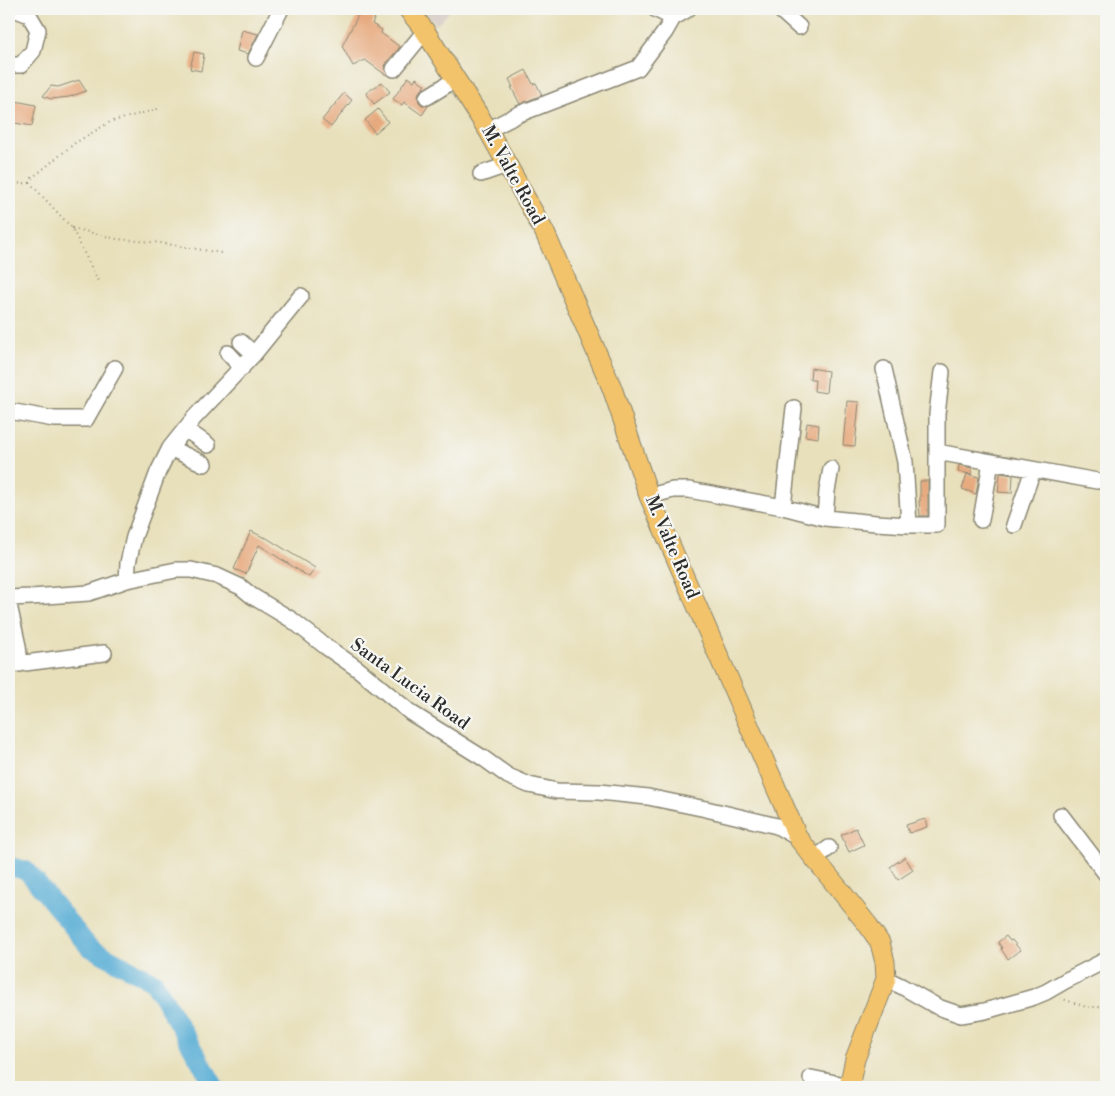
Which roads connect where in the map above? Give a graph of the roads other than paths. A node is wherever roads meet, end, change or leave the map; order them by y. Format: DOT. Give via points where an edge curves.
graph roads {
  1 [pos="14,9"];
  2 [pos="281,9"];
  3 [pos="408,9"];
  4 [pos="655,9"];
  5 [pos="688,9"];
  6 [pos="779,9"];
  7 [pos="673,18"];
  8 [pos="799,28"];
  9 [pos="425,31"];
  10 [pos="256,58"];
  11 [pos="9,65"];
  12 [pos="394,69"];
  13 [pos="456,78"];
  14 [pos="427,97"];
  15 [pos="488,130"];
  16 [pos="507,165"];
  17 [pos="481,174"];
  18 [pos="301,296"];
  19 [pos="241,342"];
  20 [pos="228,353"];
  21 [pos="254,354"];
  22 [pos="115,368"];
  23 [pos="242,368"];
  24 [pos="884,369"];
  25 [pos="942,372"];
  26 [pos="794,408"];
  27 [pos="9,411"];
  28 [pos="185,429"];
  29 [pos="208,445"];
  30 [pos="170,448"];
  31 [pos="937,452"];
  32 [pos="991,462"];
  33 [pos="204,464"];
  34 [pos="831,469"];
  35 [pos="1033,470"];
  36 [pos="1097,482"];
  37 [pos="649,496"];
  38 [pos="783,508"];
  39 [pos="824,518"];
  40 [pos="981,520"];
  41 [pos="909,525"];
  42 [pos="1014,525"];
  43 [pos="127,580"];
  44 [pos="9,598"];
  45 [pos="9,605"];
  46 [pos="104,653"];
  47 [pos="14,665"];
  48 [pos="1060,815"];
  49 [pos="798,838"];
  50 [pos="1106,874"];
  51 [pos="1106,960"];
  52 [pos="886,979"];
  53 [pos="811,1078"];
  54 [pos="849,1087"];
  1 -- 11 [label="street" via="29,15 38,30 34,51 20,65"];
  2 -- 10 [label="street"];
  3 -- 9 [label="main road, M. Valte Road"];
  4 -- 7 [label="street"];
  5 -- 7 [label="street"];
  6 -- 8 [label="street"];
  7 -- 15 [label="street" via="638,68 519,114"];
  9 -- 12 [label="street"];
  9 -- 13 [label="main road, M. Valte Road"];
  13 -- 14 [label="street"];
  13 -- 15 [label="main road, M. Valte Road"];
  15 -- 16 [label="main road, M. Valte Road"];
  16 -- 17 [label="street"];
  16 -- 37 [label="main road, M. Valte Road" via="545,233 612,388"];
  18 -- 21 [label="street"];
  19 -- 21 [label="street"];
  20 -- 23 [label="street"];
  21 -- 23 [label="street"];
  22 -- 27 [label="street" via="86,419 54,419"];
  23 -- 28 [label="street"];
  24 -- 41 [label="street" via="905,462"];
  25 -- 31 [label="street"];
  26 -- 38 [label="street"];
  28 -- 29 [label="street"];
  28 -- 30 [label="street"];
  30 -- 33 [label="street"];
  30 -- 43 [label="street" via="134,537"];
  31 -- 32 [label="street"];
  31 -- 41 [label="street" via="936,525"];
  32 -- 35 [label="street"];
  32 -- 40 [label="street"];
  34 -- 39 [label="street"];
  35 -- 36 [label="street"];
  35 -- 42 [label="street"];
  37 -- 38 [label="street" via="689,490"];
  37 -- 49 [label="main road, M. Valte Road"];
  38 -- 39 [label="street"];
  39 -- 41 [label="street"];
  43 -- 44 [label="street, Santa Lucia Road" via="89,593"];
  43 -- 49 [label="street, Santa Lucia Road" via="191,570 217,576 241,587 358,668 411,713 508,776 529,785 556,791 648,797 777,826"];
  45 -- 47 [label="street" via="18,646"];
  46 -- 47 [label="street"];
  48 -- 50 [label="street"];
  49 -- 52 [label="main road, M. Valte Road" via="822,853 880,944"];
  51 -- 52 [label="street" via="1034,997 985,1012 961,1015 938,1007"];
  52 -- 54 [label="main road, M. Valte Road" via="855,1059"];
  53 -- 54 [label="street"];
}
